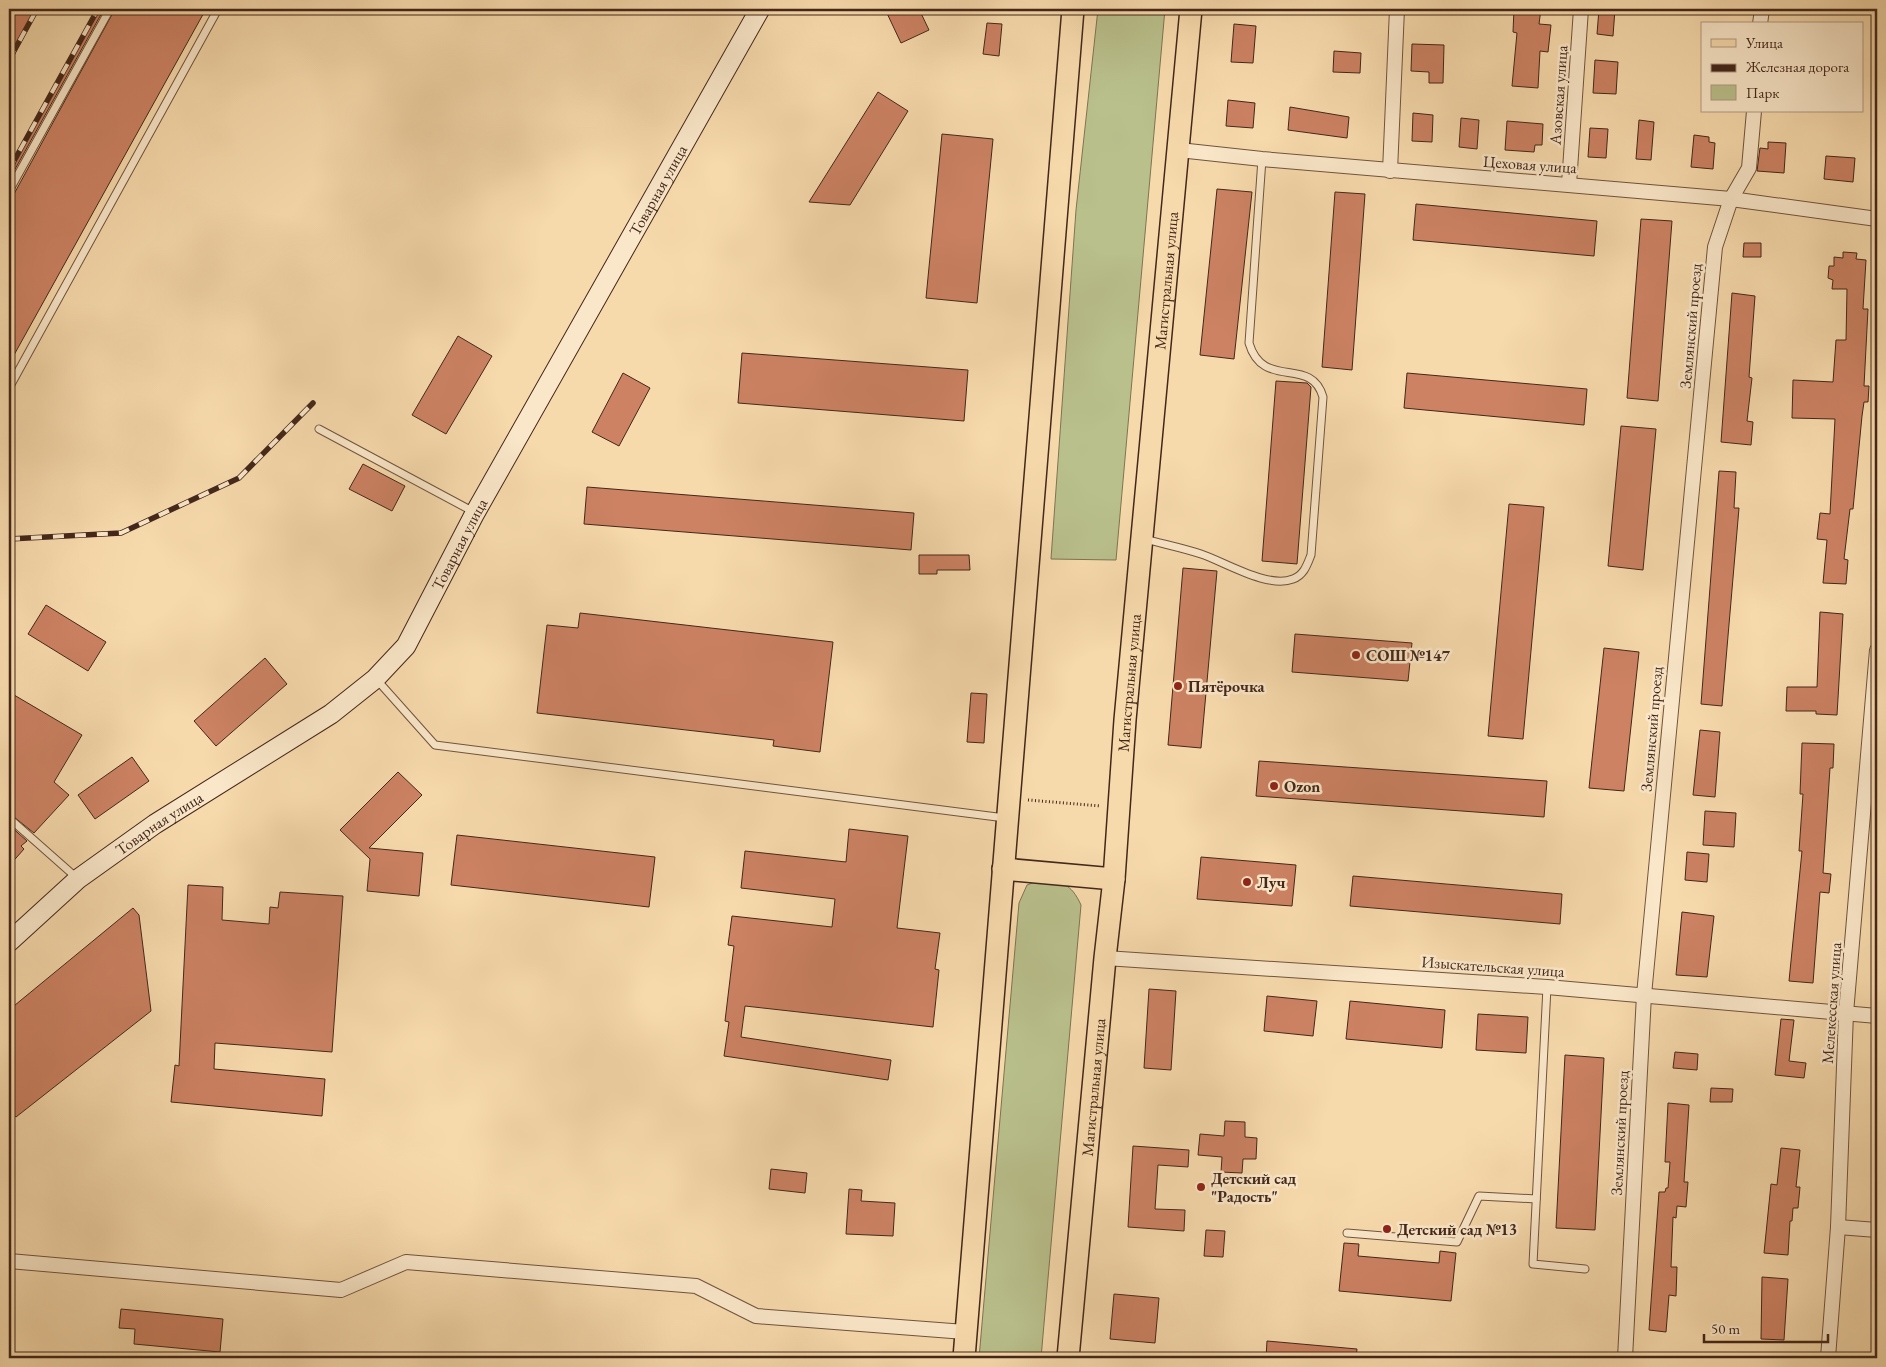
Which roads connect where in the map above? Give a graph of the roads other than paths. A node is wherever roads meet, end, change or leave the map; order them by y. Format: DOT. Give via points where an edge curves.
graph roads {
  1 [pos="110,9"];
  2 [pos="218,9"];
  3 [pos="760,9"];
  4 [pos="1073,9"];
  5 [pos="1191,9"];
  6 [pos="1397,9"];
  7 [pos="1581,9"];
  8 [pos="1762,9"];
  9 [pos="1760,22"];
  10 [pos="1754,112"];
  11 [pos="1178,150"];
  12 [pos="1262,159"];
  13 [pos="1390,171"];
  14 [pos="1569,184"];
  15 [pos="9,191"];
  16 [pos="1731,199"];
  17 [pos="1877,219"];
  18 [pos="9,388"];
  19 [pos="319,429"];
  20 [pos="475,513"];
  21 [pos="1142,539"];
  22 [pos="1877,650"];
  23 [pos="376,679"];
  24 [pos="1009,809"];
  25 [pos="9,818"];
  26 [pos="1003,869"];
  27 [pos="78,879"];
  28 [pos="1114,879"];
  29 [pos="9,942"];
  30 [pos="1105,958"];
  31 [pos="1547,987"];
  32 [pos="1644,995"];
  33 [pos="1846,1013"];
  34 [pos="1877,1016"];
  35 [pos="1536,1199"];
  36 [pos="1838,1227"];
  37 [pos="1877,1230"];
  38 [pos="1347,1233"];
  39 [pos="9,1261"];
  40 [pos="1585,1269"];
  41 [pos="966,1332"];
  42 [pos="964,1358"];
  43 [pos="1068,1358"];
  44 [pos="1625,1358"];
  45 [pos="1828,1358"];
  1 -- 15 [label="lane"];
  2 -- 18 [label="lane"];
  3 -- 20 [label="street, Товарная улица"];
  4 -- 24 [label="main road"];
  5 -- 11 [label="main road, Магистральная улица"];
  6 -- 13 [label="street"];
  7 -- 14 [label="street, Азовская улица"];
  8 -- 9 [label="street"];
  10 -- 16 [label="street, Землянский проезд" via="1749,168"];
  11 -- 12 [label="street, Цеховая улица"];
  11 -- 21 [label="main road, Магистральная улица"];
  12 -- 13 [label="street, Цеховая улица"];
  12 -- 21 [label="lane" via="1249,343 1258,362 1267,368 1311,378 1320,386 1323,397 1311,555 1306,569 1299,576 1291,580 1272,580 1201,554"];
  13 -- 14 [label="street, Цеховая улица"];
  14 -- 16 [label="street, Цеховая улица"];
  16 -- 17 [label="street, Цеховая улица"];
  16 -- 32 [label="street, Землянский проезд" via="1715,247"];
  19 -- 20 [label="lane"];
  20 -- 23 [label="street, Товарная улица" via="406,646"];
  21 -- 28 [label="main road, Магистральная улица"];
  22 -- 33 [label="street, Мелекесская улица"];
  23 -- 24 [label="lane" via="435,745"];
  23 -- 27 [label="street, Товарная улица" via="331,714 156,824"];
  24 -- 26 [label="main road"];
  25 -- 27 [label="lane"];
  26 -- 28 [label="main road"];
  26 -- 41 [label="main road"];
  27 -- 29 [label="street, Товарная улица"];
  28 -- 30 [label="main road, Магистральная улица"];
  30 -- 31 [label="street, Изыскательская улица"];
  30 -- 43 [label="main road, Магистральная улица"];
  31 -- 32 [label="street, Изыскательская улица"];
  31 -- 35 [label="lane"];
  32 -- 33 [label="street, Изыскательская улица"];
  32 -- 44 [label="street, Землянский проезд"];
  33 -- 34 [label="street, Изыскательская улица"];
  33 -- 36 [label="street, Мелекесская улица"];
  35 -- 38 [label="lane" via="1479,1196 1457,1242"];
  35 -- 40 [label="lane" via="1533,1264"];
  36 -- 37 [label="street"];
  36 -- 45 [label="street, Мелекесская улица"];
  39 -- 41 [label="street" via="341,1290 406,1262 696,1286 756,1316"];
  41 -- 42 [label="main road"];
}
